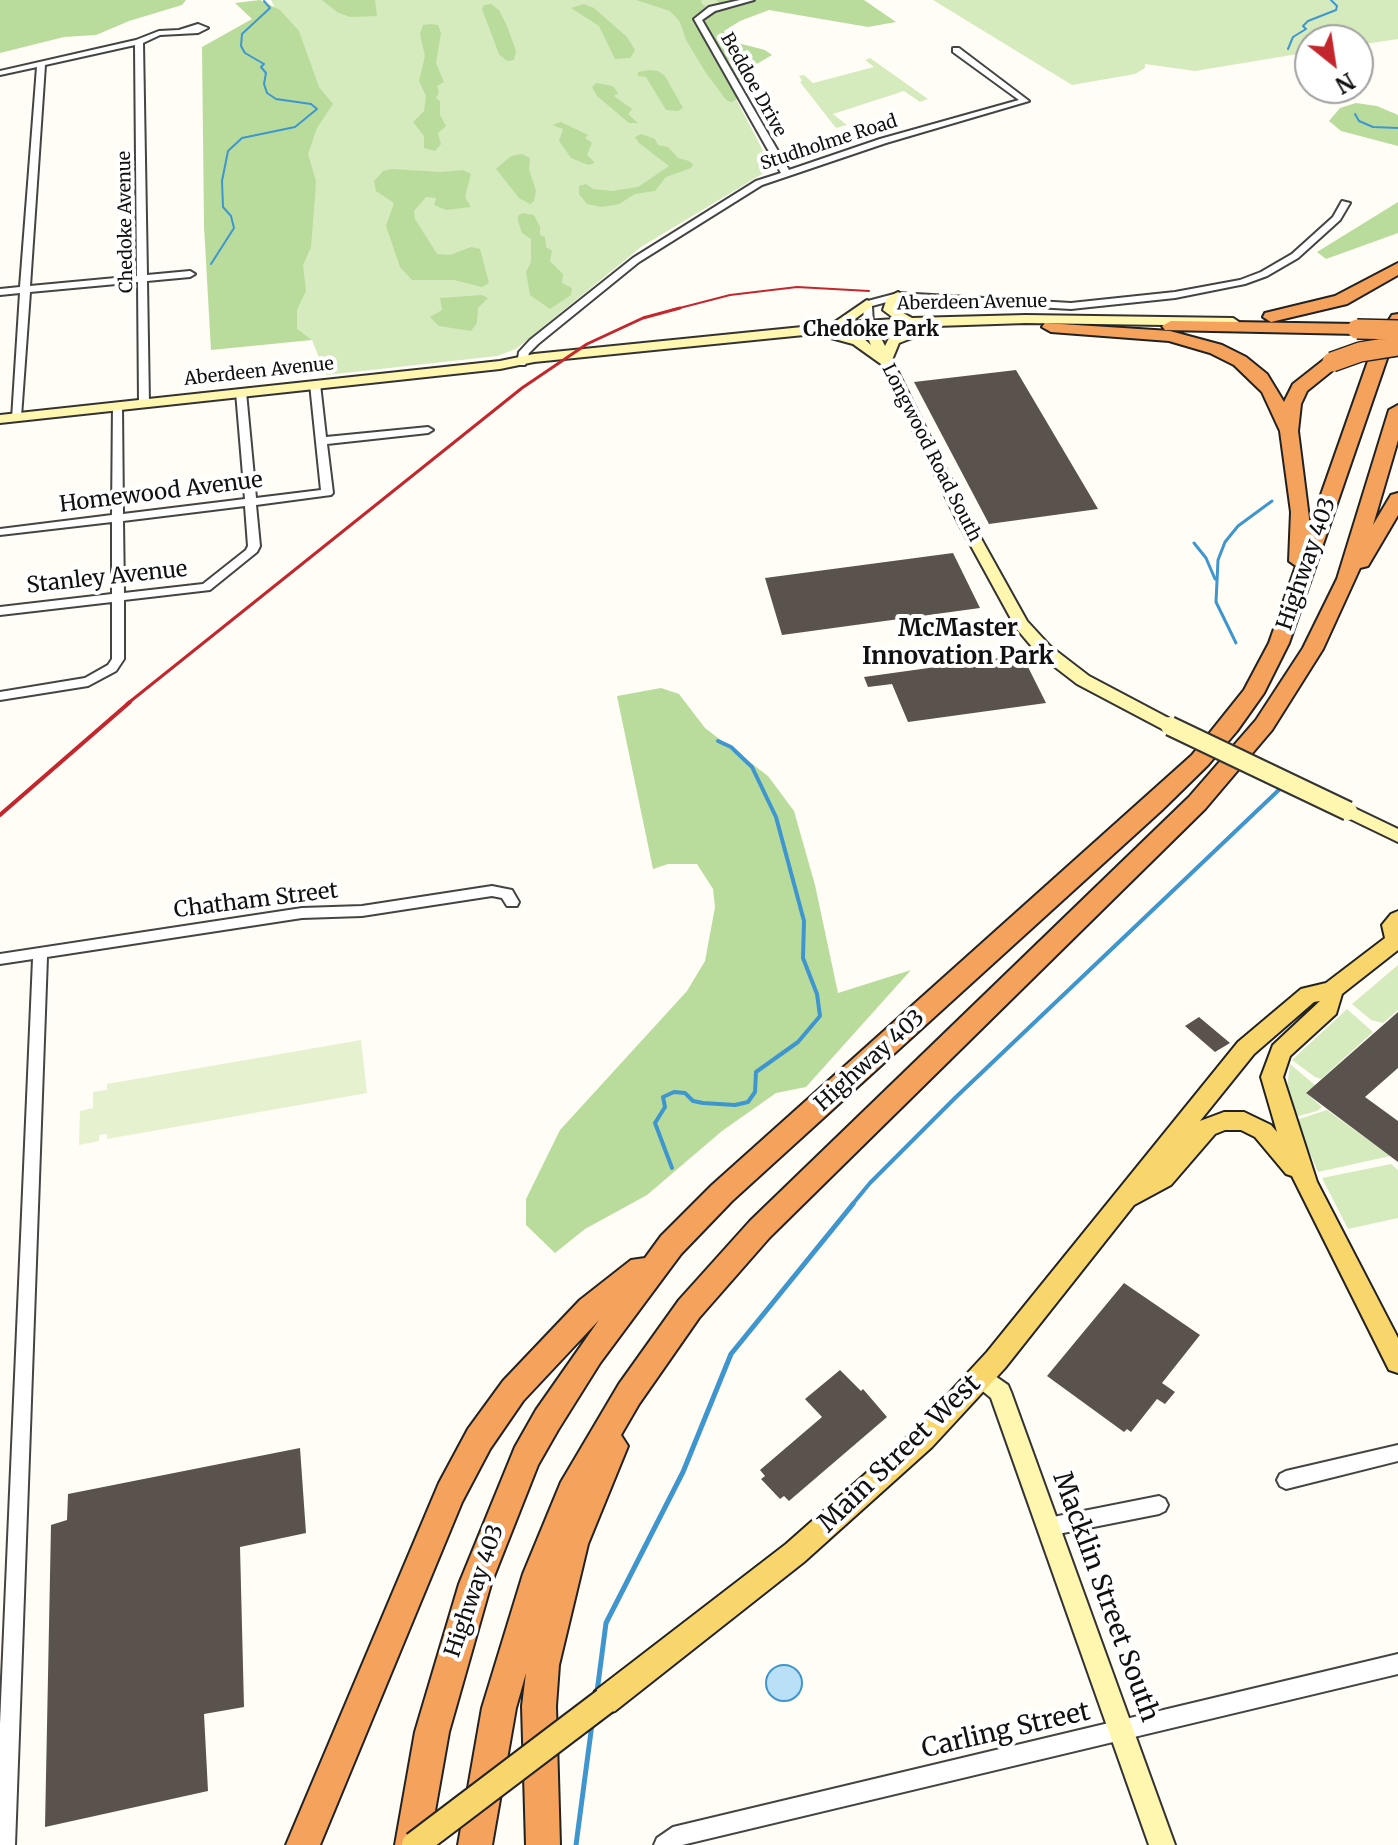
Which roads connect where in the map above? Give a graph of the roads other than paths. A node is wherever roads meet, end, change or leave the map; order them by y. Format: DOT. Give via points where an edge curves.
graph roads {
  1 [pos="750,0"];
  2 [pos="182,31"];
  3 [pos="139,42"];
  4 [pos="956,50"];
  5 [pos="41,64"];
  6 [pos="0,73"];
  7 [pos="786,173"];
  8 [pos="1345,203"];
  9 [pos="1398,268"];
  10 [pos="190,274"];
  11 [pos="142,279"];
  12 [pos="25,290"];
  13 [pos="0,292"];
  14 [pos="898,296"];
  15 [pos="867,304"];
  16 [pos="1398,319"];
  17 [pos="910,322"];
  18 [pos="1233,322"];
  19 [pos="1145,326"];
  20 [pos="1358,326"];
  21 [pos="1051,327"];
  22 [pos="1398,327"];
  23 [pos="870,329"];
  24 [pos="927,330"];
  25 [pos="836,331"];
  26 [pos="1398,346"];
  27 [pos="885,361"];
  28 [pos="521,363"];
  29 [pos="315,384"];
  30 [pos="241,392"];
  31 [pos="144,403"];
  32 [pos="117,406"];
  33 [pos="1398,410"];
  34 [pos="16,417"];
  35 [pos="0,419"];
  36 [pos="428,430"];
  37 [pos="1289,431"];
  38 [pos="322,441"];
  39 [pos="1398,499"];
  40 [pos="248,503"];
  41 [pos="118,518"];
  42 [pos="0,532"];
  43 [pos="1347,579"];
  44 [pos="1297,595"];
  45 [pos="118,597"];
  46 [pos="0,611"];
  47 [pos="0,696"];
  48 [pos="1398,836"];
  49 [pos="512,902"];
  50 [pos="1397,933"];
  51 [pos="40,953"];
  52 [pos="0,959"];
  53 [pos="1332,990"];
  54 [pos="1306,1183"];
  55 [pos="1122,1202"];
  56 [pos="671,1245"];
  57 [pos="1398,1362"];
  58 [pos="982,1377"];
  59 [pos="629,1394"];
  60 [pos="1398,1453"];
  61 [pos="1286,1480"];
  62 [pos="1159,1505"];
  63 [pos="1048,1527"];
  64 [pos="1398,1664"];
  65 [pos="1121,1730"];
  66 [pos="3,1816"];
  67 [pos="668,1841"];
  68 [pos="5,1845"];
  69 [pos="303,1845"];
  70 [pos="414,1845"];
  71 [pos="475,1845"];
  72 [pos="543,1845"];
  73 [pos="1162,1845"];
  1 -- 7 [label="street, Beddoe Drive" via="712,9 698,19"];
  2 -- 3 [label="street"];
  3 -- 5 [label="street"];
  3 -- 11 [label="street, Chedoke Avenue"];
  4 -- 7 [label="street, Studholme Road" via="1025,101"];
  5 -- 6 [label="street"];
  5 -- 12 [label="street"];
  7 -- 28 [label="street, Studholme Road" via="746,190 661,243 534,342"];
  8 -- 14 [label="street" via="1337,218 1285,262 1253,279 1212,290 1071,306"];
  9 -- 18 [label="highway" via="1325,305"];
  10 -- 11 [label="street"];
  11 -- 12 [label="street"];
  11 -- 31 [label="street, Chedoke Avenue"];
  12 -- 13 [label="street"];
  12 -- 34 [label="street"];
  14 -- 15 [label="street"];
  14 -- 17 [label="main road" via="889,310"];
  15 -- 23 [label="street, Longwood Road South"];
  15 -- 25 [label="main road"];
  16 -- 44 [label="highway, Highway 403" via="1383,344"];
  17 -- 18 [label="main road, Aberdeen Avenue"];
  17 -- 23 [label="main road, Aberdeen Avenue"];
  18 -- 20 [label="highway"];
  19 -- 20 [label="highway"];
  19 -- 21 [label="main road, Aberdeen Avenue"];
  20 -- 22 [label="highway, bridge"];
  21 -- 24 [label="main road, Aberdeen Avenue"];
  21 -- 37 [label="highway" via="1170,336 1216,349 1261,378"];
  23 -- 24 [label="main road, Aberdeen Avenue"];
  23 -- 25 [label="main road, Aberdeen Avenue"];
  23 -- 27 [label="main road, Longwood Road South"];
  24 -- 27 [label="main road" via="894,341"];
  25 -- 27 [label="main road"];
  25 -- 28 [label="main road, Aberdeen Avenue"];
  26 -- 37 [label="highway, bridge" via="1332,362 1299,388"];
  27 -- 48 [label="main road, Longwood Road South, bridge" via="1021,624 1044,650 1083,680 1170,726"];
  28 -- 29 [label="main road, Aberdeen Avenue"];
  29 -- 30 [label="main road, Aberdeen Avenue"];
  29 -- 38 [label="street"];
  30 -- 31 [label="main road, Aberdeen Avenue"];
  30 -- 40 [label="street"];
  31 -- 32 [label="main road, Aberdeen Avenue"];
  32 -- 34 [label="main road, Aberdeen Avenue"];
  32 -- 41 [label="street"];
  33 -- 43 [label="highway, Highway 403"];
  34 -- 35 [label="main road, Aberdeen Avenue"];
  36 -- 38 [label="street"];
  37 -- 44 [label="highway" via="1301,512"];
  38 -- 40 [label="street, Homewood Avenue" via="327,493"];
  39 -- 43 [label="highway" via="1369,553"];
  40 -- 41 [label="street, Homewood Avenue"];
  40 -- 45 [label="street, Stanley Avenue" via="254,549 206,587"];
  41 -- 42 [label="street, Homewood Avenue"];
  41 -- 45 [label="street"];
  43 -- 59 [label="highway, Highway 403" via="1290,687 1222,776 760,1229 689,1309"];
  44 -- 56 [label="highway, Highway 403" via="1253,693 1200,760"];
  45 -- 46 [label="street, Stanley Avenue"];
  45 -- 47 [label="street" via="118,659 112,668 88,682"];
  49 -- 51 [label="street, Chatham Street" via="507,894 492,891 362,911 302,913"];
  50 -- 53 [label="main road, Main Street West"];
  51 -- 52 [label="street, Chatham Street"];
  51 -- 66 [label="street"];
  53 -- 54 [label="main road" via="1329,1008 1289,1041 1272,1077"];
  53 -- 55 [label="main road, Main Street West" via="1308,995 1246,1048"];
  54 -- 55 [label="main road" via="1270,1136 1244,1121 1224,1121 1207,1128 1163,1178"];
  54 -- 57 [label="main road"];
  55 -- 58 [label="main road, Main Street West"];
  56 -- 69 [label="highway" via="590,1309 551,1348 479,1439 450,1493"];
  56 -- 70 [label="highway, Highway 403" via="590,1354 520,1471 452,1657 432,1732"];
  58 -- 63 [label="main road, Macklin Street South" via="1000,1392"];
  58 -- 70 [label="main road, Main Street West, bridge" via="912,1450 795,1553"];
  59 -- 71 [label="highway, Highway 403" via="572,1492 539,1574 499,1708"];
  59 -- 72 [label="highway" via="572,1544 551,1624 539,1706"];
  60 -- 61 [label="street"];
  62 -- 63 [label="street"];
  63 -- 65 [label="main road, Macklin Street South"];
  64 -- 65 [label="street, Carling Street"];
  65 -- 67 [label="street, Carling Street"];
  65 -- 73 [label="main road, Macklin Street South"];
  66 -- 68 [label="street"];
}
